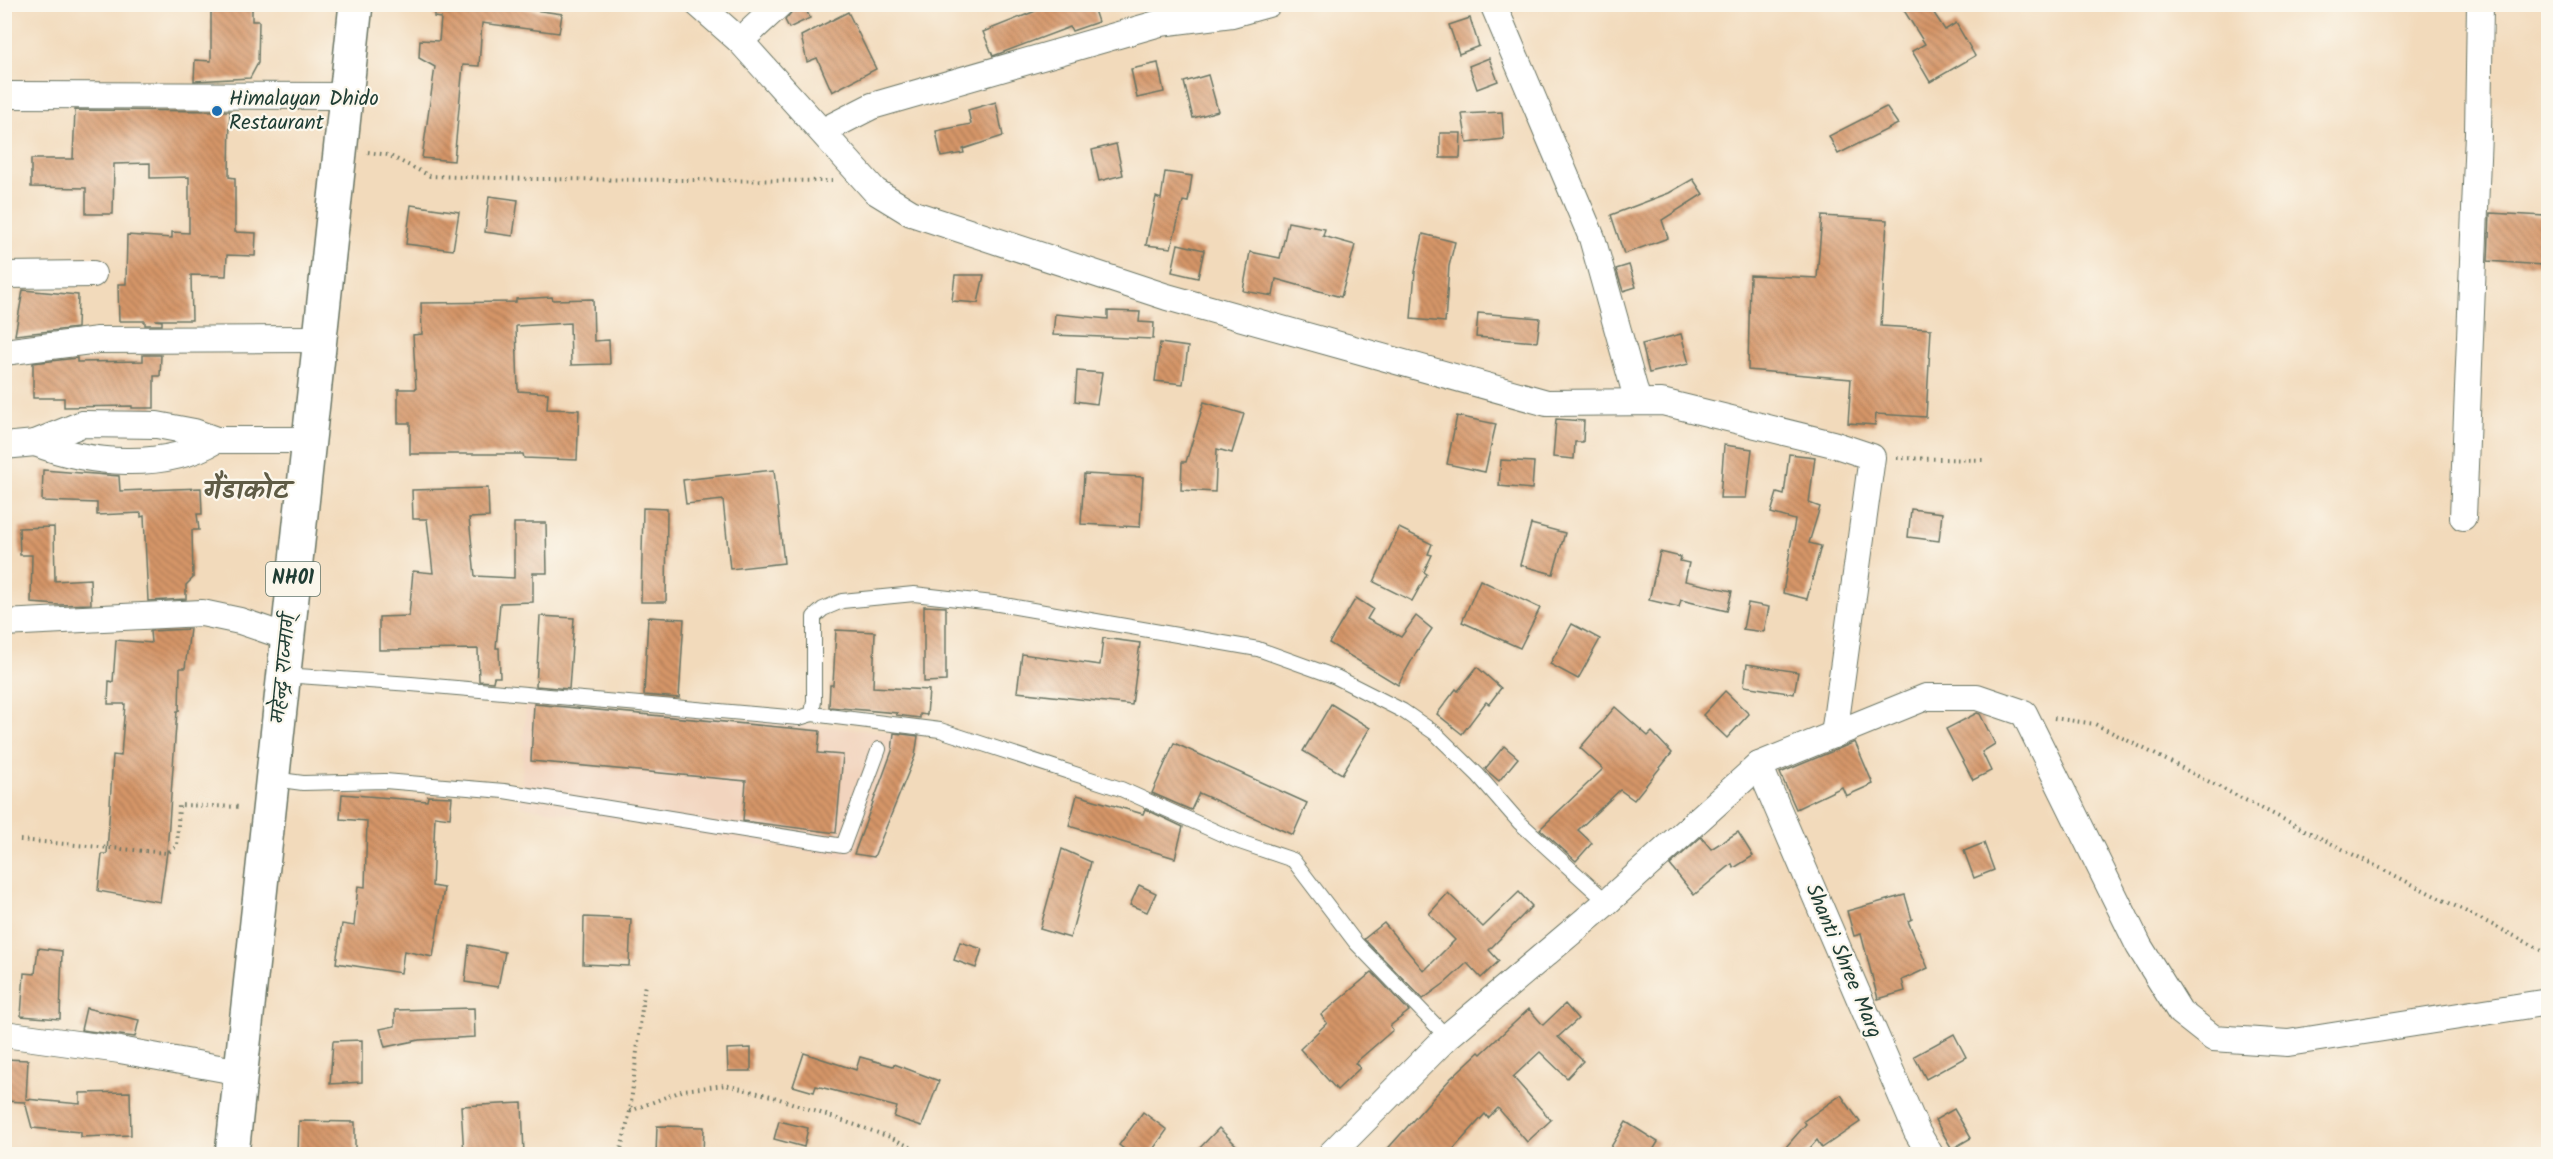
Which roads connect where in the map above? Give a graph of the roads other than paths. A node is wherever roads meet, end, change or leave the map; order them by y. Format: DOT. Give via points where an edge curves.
graph roads {
  1 [pos="356,4"];
  2 [pos="698,4"];
  3 [pos="780,4"];
  4 [pos="1268,4"];
  5 [pos="1493,4"];
  6 [pos="2480,4"];
  7 [pos="740,41"];
  8 [pos="4,95"];
  9 [pos="346,96"];
  10 [pos="823,131"];
  11 [pos="93,274"];
  12 [pos="4,275"];
  13 [pos="320,339"];
  14 [pos="4,352"];
  15 [pos="1638,402"];
  16 [pos="216,440"];
  17 [pos="309,440"];
  18 [pos="35,443"];
  19 [pos="4,446"];
  20 [pos="2463,517"];
  21 [pos="4,623"];
  22 [pos="287,637"];
  23 [pos="284,675"];
  24 [pos="812,714"];
  25 [pos="1834,735"];
  26 [pos="879,749"];
  27 [pos="1759,765"];
  28 [pos="271,793"];
  29 [pos="1607,902"];
  30 [pos="2548,1002"];
  31 [pos="4,1034"];
  32 [pos="1447,1037"];
  33 [pos="241,1072"];
  34 [pos="232,1155"];
  35 [pos="1331,1155"];
  36 [pos="1930,1155"];
  1 -- 9 [label="highway, महेन्द्र राज्मार्ग् / NH01"];
  2 -- 7 [label="street"];
  3 -- 7 [label="street"];
  4 -- 10 [label="street" via="1232,14 1160,23 872,106"];
  5 -- 15 [label="street" via="1592,238"];
  6 -- 20 [label="street"];
  7 -- 10 [label="street"];
  8 -- 9 [label="street"];
  9 -- 13 [label="highway, महेन्द्र राज्मार्ग् / NH01"];
  10 -- 15 [label="street" via="875,191 911,213 1167,297 1546,403"];
  11 -- 12 [label="street"];
  13 -- 14 [label="street" via="98,339"];
  13 -- 17 [label="highway, महेन्द्र राज्मार्ग् / NH01"];
  15 -- 25 [label="street" via="1662,402 1872,457"];
  16 -- 17 [label="street"];
  16 -- 18 [label="street" via="157,425 82,424"];
  16 -- 18 [label="street" via="197,452 172,459 145,460 87,458"];
  17 -- 22 [label="highway, महेन्द्र राज्मार्ग् / NH01"];
  18 -- 19 [label="street"];
  21 -- 22 [label="street" via="202,614 240,621"];
  22 -- 23 [label="highway, महेन्द्र राज्मार्ग् / NH01"];
  23 -- 24 [label="lane" via="799,718"];
  23 -- 28 [label="highway, महेन्द्र राज्मार्ग् / NH01"];
  24 -- 29 [label="lane" via="814,617 842,601 914,594 1258,649 1336,677 1403,711 1436,733 1519,822"];
  24 -- 32 [label="lane" via="940,730 1121,789 1237,841 1293,860 1356,943"];
  25 -- 27 [label="street"];
  25 -- 30 [label="street" via="1926,697 1977,697 2024,713 2139,946 2180,1012 2213,1038 2288,1043"];
  26 -- 28 [label="lane" via="843,846 504,791 385,781 303,783"];
  27 -- 29 [label="street"];
  27 -- 36 [label="street, Shanti Shree Marg"];
  28 -- 33 [label="highway, महेन्द्र राज्मार्ग् / NH01"];
  29 -- 32 [label="street"];
  31 -- 33 [label="street"];
  32 -- 35 [label="street"];
  33 -- 34 [label="highway, महेन्द्र राज्मार्ग् / NH01"];
}
